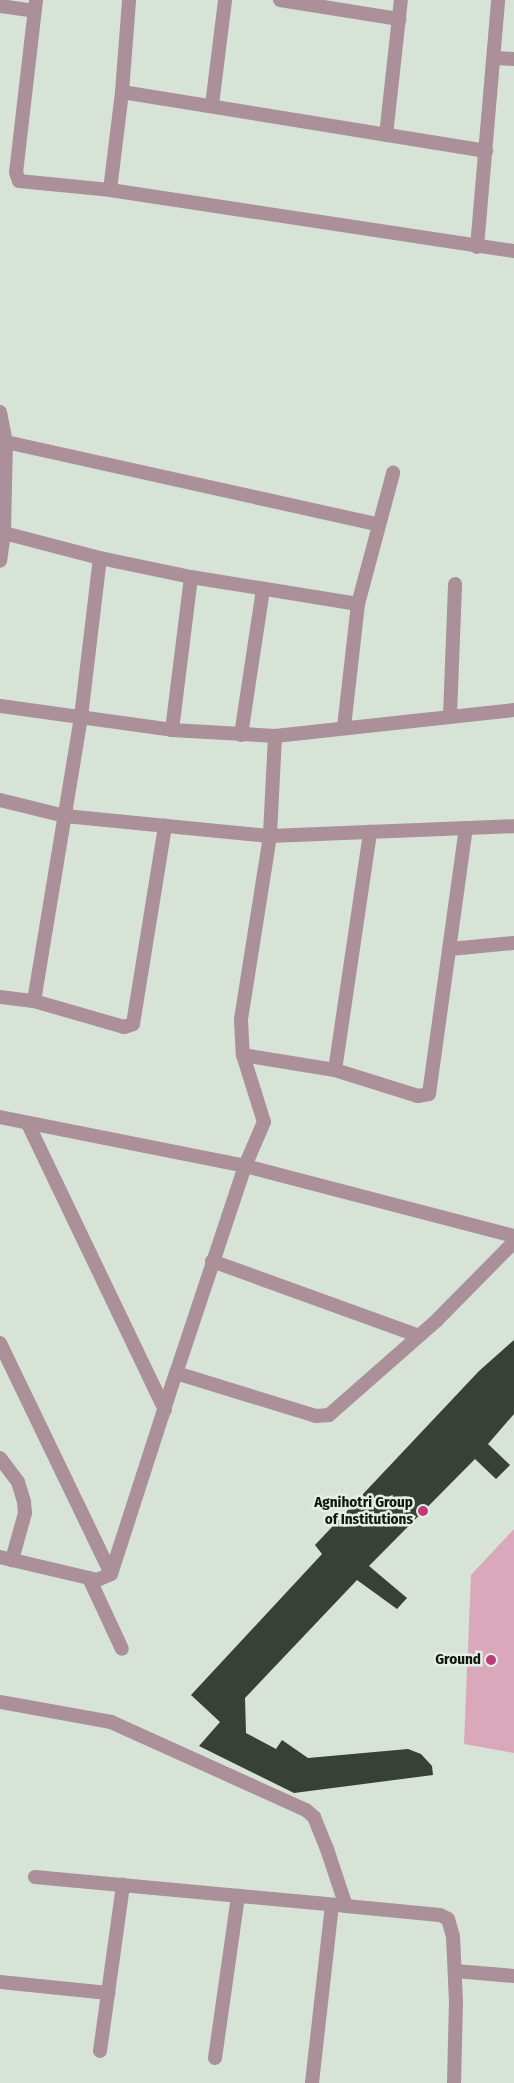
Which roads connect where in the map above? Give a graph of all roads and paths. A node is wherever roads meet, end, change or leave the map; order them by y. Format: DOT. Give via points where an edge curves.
graph roads {
  1 [pos="129,0"];
  2 [pos="226,0"];
  3 [pos="280,0"];
  4 [pos="401,0"];
  5 [pos="498,0"];
  6 [pos="36,5"];
  7 [pos="0,6"];
  8 [pos="399,19"];
  9 [pos="494,58"];
  10 [pos="514,59"];
  11 [pos="122,92"];
  12 [pos="212,105"];
  13 [pos="386,135"];
  14 [pos="486,151"];
  15 [pos="110,190"];
  16 [pos="477,247"];
  17 [pos="514,252"];
  18 [pos="0,412"];
  19 [pos="6,442"];
  20 [pos="393,473"];
  21 [pos="379,525"];
  22 [pos="4,533"];
  23 [pos="100,558"];
  24 [pos="0,560"];
  25 [pos="192,577"];
  26 [pos="455,584"];
  27 [pos="263,589"];
  28 [pos="358,604"];
  29 [pos="0,706"];
  30 [pos="514,710"];
  31 [pos="450,716"];
  32 [pos="81,717"];
  33 [pos="344,726"];
  34 [pos="172,730"];
  35 [pos="241,735"];
  36 [pos="274,736"];
  37 [pos="0,800"];
  38 [pos="65,816"];
  39 [pos="164,826"];
  40 [pos="514,826"];
  41 [pos="466,829"];
  42 [pos="370,832"];
  43 [pos="270,836"];
  44 [pos="514,942"];
  45 [pos="450,949"];
  46 [pos="0,996"];
  47 [pos="34,1001"];
  48 [pos="243,1056"];
  49 [pos="335,1070"];
  50 [pos="0,1117"];
  51 [pos="28,1124"];
  52 [pos="245,1166"];
  53 [pos="514,1236"];
  54 [pos="514,1242"];
  55 [pos="212,1261"];
  56 [pos="419,1336"];
  57 [pos="0,1343"];
  58 [pos="176,1373"];
  59 [pos="164,1410"];
  60 [pos="0,1458"];
  61 [pos="6,1558"];
  62 [pos="111,1574"];
  63 [pos="89,1578"];
  64 [pos="122,1649"];
  65 [pos="0,1702"];
  66 [pos="35,1877"];
  67 [pos="123,1885"];
  68 [pos="238,1896"];
  69 [pos="339,1906"];
  70 [pos="455,1971"];
  71 [pos="514,1976"];
  72 [pos="0,1982"];
  73 [pos="108,1993"];
  74 [pos="100,2051"];
  75 [pos="216,2058"];
  76 [pos="312,2083"];
  77 [pos="454,2083"];
  1 -- 11 [label="street"];
  2 -- 12 [label="street"];
  3 -- 8 [label="street"];
  4 -- 8 [label="street"];
  5 -- 9 [label="street"];
  6 -- 7 [label="street"];
  6 -- 15 [label="street" via="16,178 26,183"];
  8 -- 13 [label="street"];
  9 -- 10 [label="street"];
  9 -- 14 [label="street"];
  11 -- 12 [label="street"];
  11 -- 15 [label="street"];
  12 -- 13 [label="street"];
  13 -- 14 [label="street"];
  14 -- 16 [label="street"];
  15 -- 16 [label="street"];
  16 -- 17 [label="street"];
  18 -- 19 [label="street"];
  19 -- 21 [label="street"];
  19 -- 22 [label="street"];
  20 -- 21 [label="street"];
  21 -- 28 [label="street"];
  22 -- 23 [label="street"];
  22 -- 24 [label="street"];
  23 -- 25 [label="street"];
  23 -- 32 [label="street"];
  25 -- 27 [label="street"];
  25 -- 34 [label="street"];
  26 -- 31 [label="street"];
  27 -- 28 [label="street"];
  27 -- 35 [label="street"];
  28 -- 33 [label="street"];
  29 -- 32 [label="street"];
  30 -- 31 [label="street"];
  31 -- 33 [label="street"];
  32 -- 34 [label="street"];
  32 -- 38 [label="street"];
  33 -- 36 [label="street"];
  34 -- 35 [label="street"];
  35 -- 36 [label="street"];
  36 -- 43 [label="street"];
  37 -- 38 [label="street"];
  38 -- 39 [label="street"];
  38 -- 47 [label="street"];
  39 -- 43 [label="street"];
  39 -- 47 [label="street" via="133,1024 124,1027"];
  40 -- 41 [label="street"];
  41 -- 42 [label="street"];
  41 -- 45 [label="street"];
  42 -- 43 [label="street"];
  42 -- 49 [label="street"];
  43 -- 48 [label="street" via="242,1011"];
  44 -- 45 [label="street"];
  45 -- 49 [label="street" via="429,1094 418,1096"];
  46 -- 47 [label="street"];
  48 -- 49 [label="street"];
  48 -- 52 [label="street" via="264,1122"];
  50 -- 51 [label="street"];
  51 -- 52 [label="street"];
  51 -- 59 [label="street"];
  52 -- 53 [label="street"];
  52 -- 55 [label="street"];
  54 -- 56 [label="street"];
  55 -- 56 [label="street"];
  55 -- 58 [label="street"];
  56 -- 58 [label="street" via="336,1411 323,1417"];
  57 -- 62 [label="street"];
  58 -- 59 [label="street"];
  59 -- 62 [label="street"];
  60 -- 61 [label="street" via="18,1482 25,1513"];
  61 -- 63 [label="street"];
  62 -- 63 [label="street" via="104,1580"];
  63 -- 64 [label="street"];
  65 -- 69 [label="street" via="111,1722 306,1810 314,1817 327,1849"];
  66 -- 67 [label="street"];
  67 -- 68 [label="street"];
  67 -- 73 [label="street"];
  68 -- 69 [label="street"];
  68 -- 75 [label="street"];
  69 -- 70 [label="street" via="440,1915 448,1919 453,1936"];
  69 -- 76 [label="street"];
  70 -- 71 [label="street"];
  70 -- 77 [label="street"];
  72 -- 73 [label="street"];
  73 -- 74 [label="street"];
}
